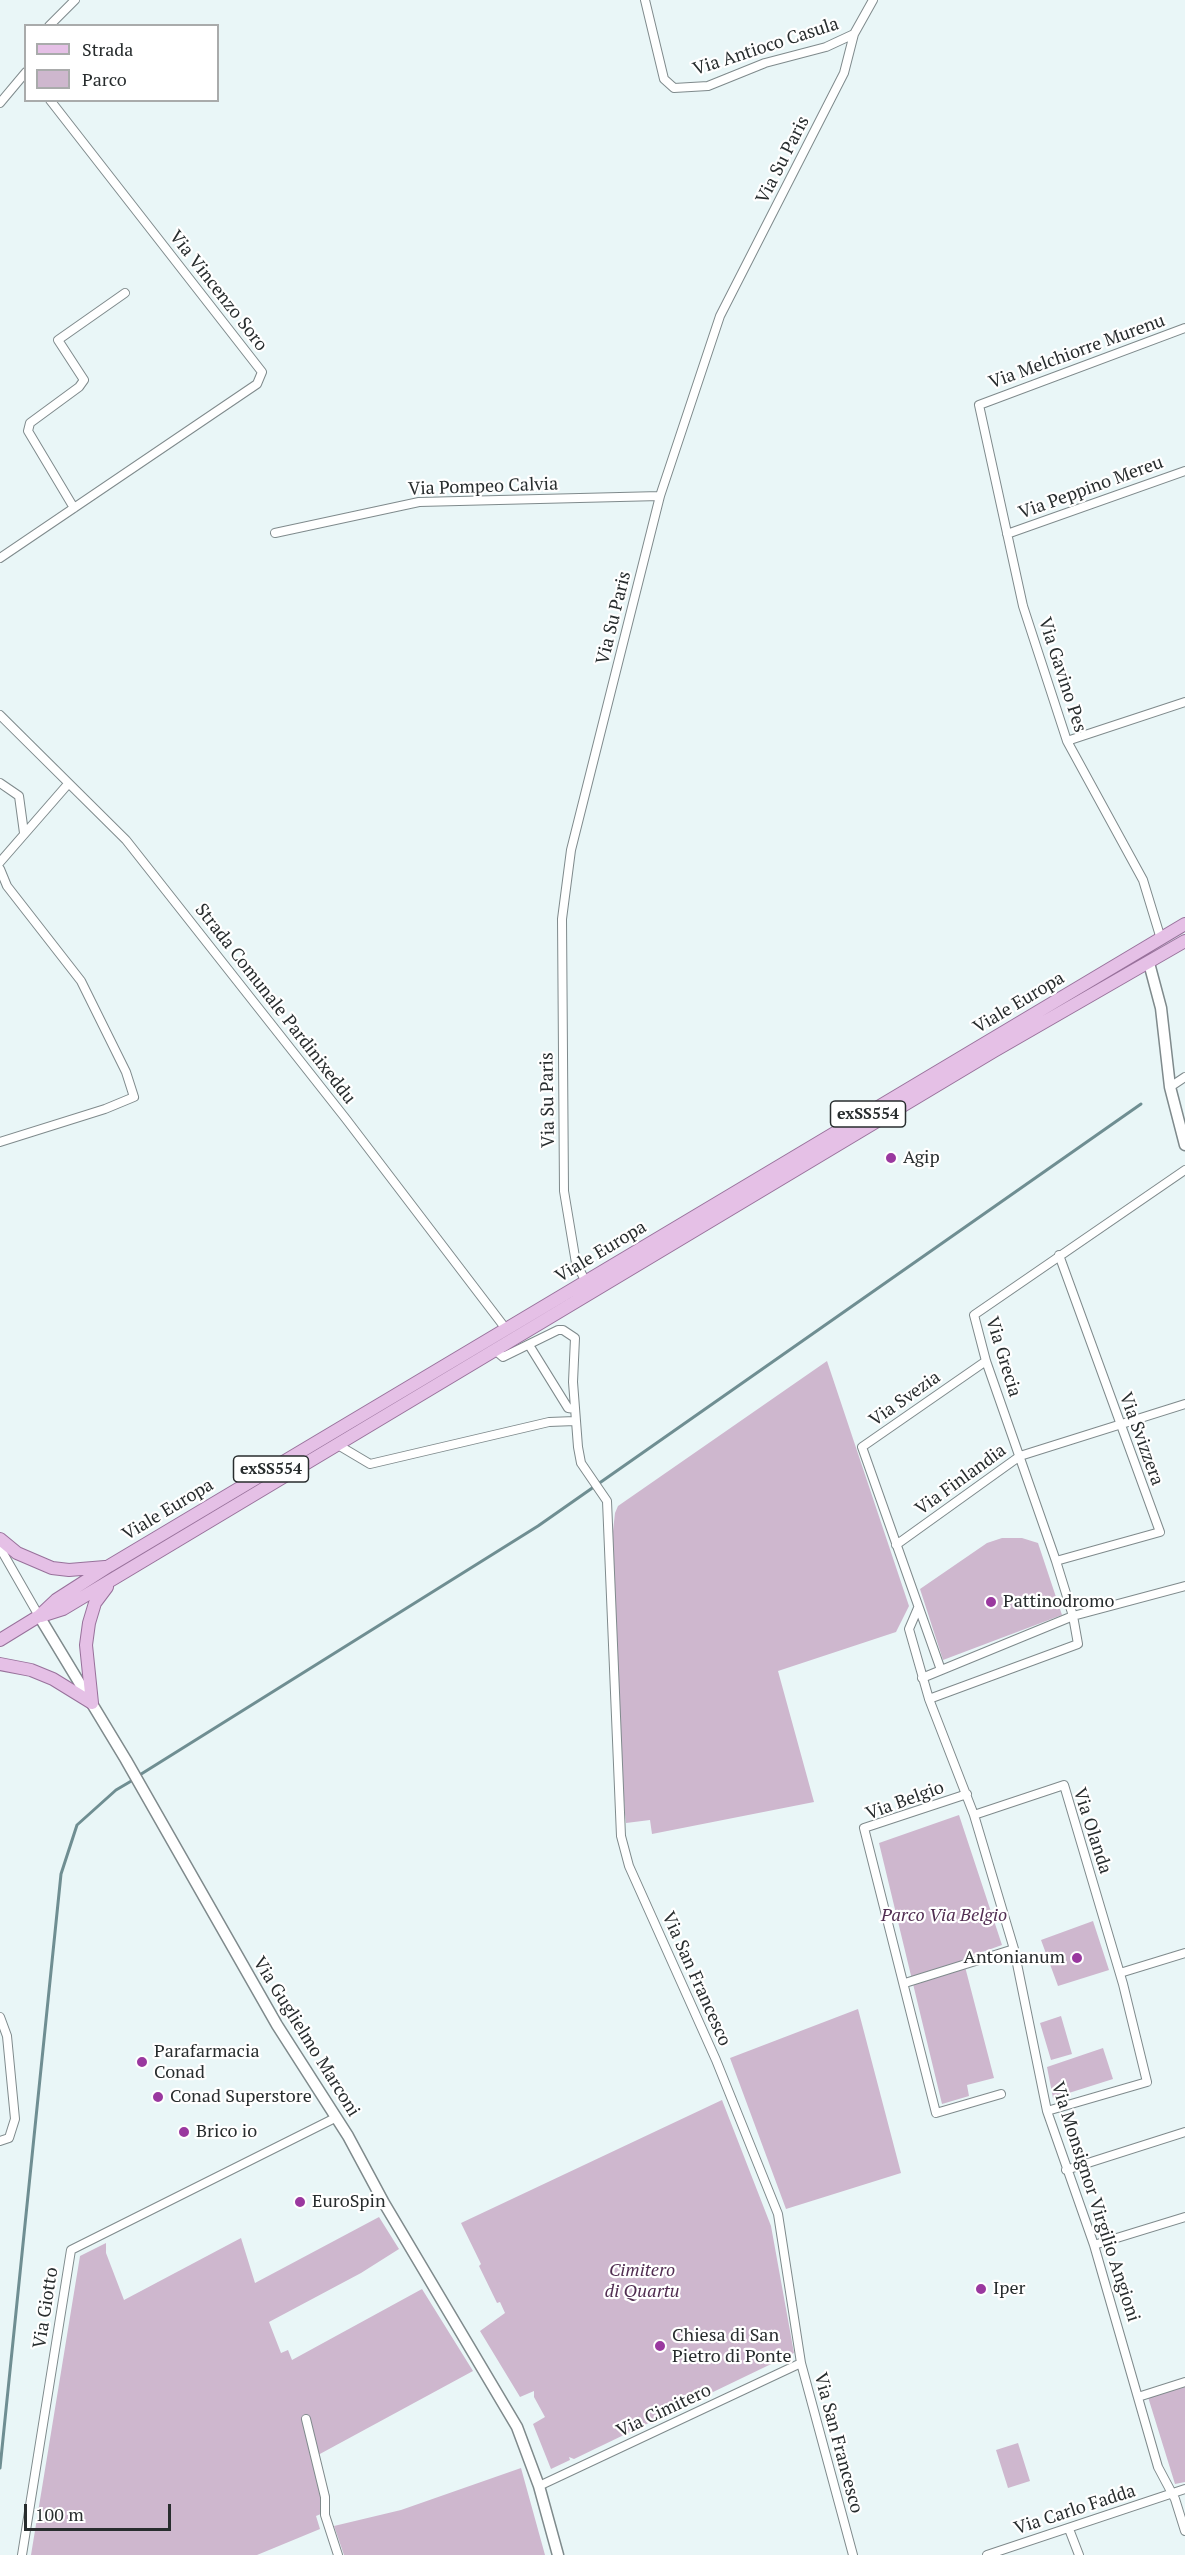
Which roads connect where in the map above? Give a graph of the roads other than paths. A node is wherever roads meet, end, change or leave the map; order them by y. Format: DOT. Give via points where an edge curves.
graph roads {
  1 [pos="75,0"];
  2 [pos="645,0"];
  3 [pos="873,0"];
  4 [pos="51,24"];
  5 [pos="854,34"];
  6 [pos="24,74"];
  7 [pos="52,102"];
  8 [pos="0,103"];
  9 [pos="125,293"];
  10 [pos="1185,328"];
  11 [pos="979,405"];
  12 [pos="1185,471"];
  13 [pos="660,496"];
  14 [pos="74,508"];
  15 [pos="274,533"];
  16 [pos="1007,534"];
  17 [pos="0,558"];
  18 [pos="1185,702"];
  19 [pos="0,715"];
  20 [pos="1067,741"];
  21 [pos="0,783"];
  22 [pos="68,784"];
  23 [pos="24,833"];
  24 [pos="0,862"];
  25 [pos="0,869"];
  26 [pos="1185,924"];
  27 [pos="1161,939"];
  28 [pos="1185,941"];
  29 [pos="1149,963"];
  30 [pos="1185,1077"];
  31 [pos="1170,1087"];
  32 [pos="0,1142"];
  33 [pos="1185,1145"];
  34 [pos="1185,1170"];
  35 [pos="1059,1255"];
  36 [pos="586,1282"];
  37 [pos="506,1329"];
  38 [pos="529,1345"];
  39 [pos="496,1351"];
  40 [pos="986,1361"];
  41 [pos="1185,1404"];
  42 [pos="575,1409"];
  43 [pos="575,1420"];
  44 [pos="1119,1425"];
  45 [pos="339,1445"];
  46 [pos="1020,1456"];
  47 [pos="0,1539"];
  48 [pos="896,1545"];
  49 [pos="0,1548"];
  50 [pos="1056,1562"];
  51 [pos="109,1566"];
  52 [pos="112,1581"];
  53 [pos="1185,1586"];
  54 [pos="918,1608"];
  55 [pos="39,1616"];
  56 [pos="1073,1616"];
  57 [pos="0,1640"];
  58 [pos="0,1664"];
  59 [pos="941,1670"];
  60 [pos="922,1678"];
  61 [pos="929,1699"];
  62 [pos="92,1703"];
  63 [pos="967,1794"];
  64 [pos="974,1815"];
  65 [pos="1014,1949"];
  66 [pos="1185,1953"];
  67 [pos="1120,1973"];
  68 [pos="905,1983"];
  69 [pos="0,2017"];
  70 [pos="1001,2094"];
  71 [pos="1047,2111"];
  72 [pos="335,2118"];
  73 [pos="1185,2132"];
  74 [pos="0,2141"];
  75 [pos="1066,2170"];
  76 [pos="1185,2217"];
  77 [pos="1094,2245"];
  78 [pos="801,2364"];
  79 [pos="1185,2382"];
  80 [pos="1138,2397"];
  81 [pos="306,2419"];
  82 [pos="539,2486"];
  83 [pos="1185,2489"];
  84 [pos="1172,2494"];
  85 [pos="1069,2529"];
  86 [pos="1185,2531"];
  87 [pos="22,2555"];
  88 [pos="339,2555"];
  89 [pos="558,2555"];
  90 [pos="853,2555"];
  91 [pos="987,2555"];
  92 [pos="1079,2555"];
  1 -- 4 [label="street"];
  2 -- 5 [label="street, Via Antioco Casula" via="664,80 674,88 708,86"];
  3 -- 5 [label="street, Via Su Paris"];
  5 -- 13 [label="street, Via Su Paris" via="844,73 720,316"];
  6 -- 8 [label="street"];
  7 -- 14 [label="street, Via Vincenzo Soro" via="262,372 257,384"];
  9 -- 14 [label="street" via="58,340 84,380 30,423 28,431"];
  10 -- 11 [label="street, Via Melchiorre Murenu"];
  11 -- 16 [label="street, Via Gavino Pes"];
  12 -- 16 [label="street, Via Peppino Mereu"];
  13 -- 15 [label="street, Via Pompeo Calvia" via="419,502"];
  13 -- 36 [label="street, Via Su Paris" via="571,850 562,919 564,1191 576,1263"];
  14 -- 17 [label="street, Via Vincenzo Soro"];
  16 -- 20 [label="street, Via Gavino Pes" via="1023,606"];
  18 -- 20 [label="street"];
  19 -- 22 [label="street, Strada Comunale Pardinixeddu"];
  20 -- 27 [label="street, Via Gavino Pes" via="1143,880"];
  21 -- 23 [label="street" via="19,796"];
  22 -- 23 [label="street"];
  22 -- 37 [label="street, Strada Comunale Pardinixeddu" via="126,840"];
  23 -- 24 [label="street"];
  25 -- 32 [label="street" via="7,886 81,981 126,1072 134,1097"];
  26 -- 27 [label="main road, Viale Europa / exSS554"];
  27 -- 36 [label="main road, Viale Europa / exSS554"];
  28 -- 29 [label="main road, Viale Europa / exSS554"];
  29 -- 31 [label="main road" via="1161,1008"];
  29 -- 39 [label="main road, Viale Europa / exSS554" via="994,1051"];
  30 -- 31 [label="street"];
  31 -- 33 [label="main road"];
  34 -- 35 [label="street, Via Grecia"];
  35 -- 40 [label="street, Via Grecia" via="974,1315"];
  35 -- 44 [label="street, Via Svizzera"];
  36 -- 37 [label="main road, Viale Europa / exSS554"];
  37 -- 51 [label="main road, Viale Europa / exSS554"];
  38 -- 39 [label="street, Via San Francesco" via="503,1357"];
  38 -- 42 [label="street" via="568,1408"];
  38 -- 42 [label="street, Via San Francesco" via="558,1330 575,1338"];
  39 -- 45 [label="main road, Viale Europa / exSS554"];
  40 -- 46 [label="street, Via Grecia"];
  40 -- 48 [label="street, Via Svezia" via="862,1448"];
  41 -- 44 [label="street, Via Finlandia"];
  42 -- 43 [label="street, Via San Francesco"];
  43 -- 45 [label="street" via="549,1422 370,1464"];
  43 -- 78 [label="street, Via San Francesco" via="581,1463 607,1502 621,1836 630,1866 716,2060 778,2214"];
  44 -- 46 [label="street, Via Finlandia"];
  44 -- 50 [label="street, Via Svizzera" via="1160,1532"];
  45 -- 52 [label="main road, Viale Europa / exSS554"];
  46 -- 48 [label="street, Via Finlandia"];
  46 -- 50 [label="street, Via Grecia"];
  47 -- 51 [label="main road" via="17,1553 52,1568"];
  48 -- 54 [label="street, Via Svezia"];
  49 -- 55 [label="street, Via Guglielmo Marconi"];
  50 -- 56 [label="street, Via Grecia"];
  51 -- 55 [label="main road, Viale Europa / exSS554"];
  52 -- 55 [label="main road, Viale Europa / exSS554" via="63,1609"];
  52 -- 62 [label="main road" via="95,1603 89,1623 86,1645"];
  53 -- 56 [label="street"];
  54 -- 59 [label="street, Via Svezia"];
  54 -- 60 [label="street" via="909,1629"];
  55 -- 57 [label="main road, Viale Europa / exSS554"];
  55 -- 62 [label="main road, Via Guglielmo Marconi"];
  56 -- 59 [label="street"];
  56 -- 61 [label="street, Via Grecia" via="1078,1644"];
  58 -- 62 [label="main road" via="53,1679"];
  59 -- 60 [label="street"];
  60 -- 61 [label="street, Via Monsignor Virgilio Angioni"];
  61 -- 63 [label="street, Via Monsignor Virgilio Angioni"];
  62 -- 72 [label="main road, Via Guglielmo Marconi" via="277,2025"];
  63 -- 64 [label="street, Via Monsignor Virgilio Angioni"];
  63 -- 68 [label="street, Via Belgio" via="864,1828"];
  64 -- 65 [label="street, Via Monsignor Virgilio Angioni"];
  64 -- 67 [label="street, Via Olanda" via="1064,1785"];
  65 -- 68 [label="street"];
  65 -- 71 [label="street, Via Monsignor Virgilio Angioni"];
  66 -- 67 [label="street"];
  67 -- 71 [label="street, Via Olanda" via="1147,2082"];
  68 -- 70 [label="street, Via Belgio" via="936,2113"];
  69 -- 74 [label="street" via="7,2036 15,2119 9,2138"];
  71 -- 75 [label="street, Via Monsignor Virgilio Angioni"];
  72 -- 82 [label="main road, Via Guglielmo Marconi" via="517,2427"];
  72 -- 87 [label="street, Via Giotto" via="71,2250"];
  73 -- 75 [label="street"];
  75 -- 77 [label="street, Via Monsignor Virgilio Angioni"];
  76 -- 77 [label="street"];
  77 -- 80 [label="street, Via Monsignor Virgilio Angioni"];
  78 -- 82 [label="street, Via Cimitero"];
  78 -- 90 [label="street, Via San Francesco"];
  79 -- 80 [label="street"];
  80 -- 84 [label="street, Via Monsignor Virgilio Angioni" via="1158,2467"];
  81 -- 88 [label="street" via="325,2497 325,2515"];
  82 -- 89 [label="main road, Via Guglielmo Marconi"];
  83 -- 84 [label="street, Via Carlo Fadda"];
  84 -- 85 [label="street, Via Carlo Fadda"];
  84 -- 86 [label="street"];
  85 -- 91 [label="street, Via Carlo Fadda"];
  85 -- 92 [label="street"];
}
